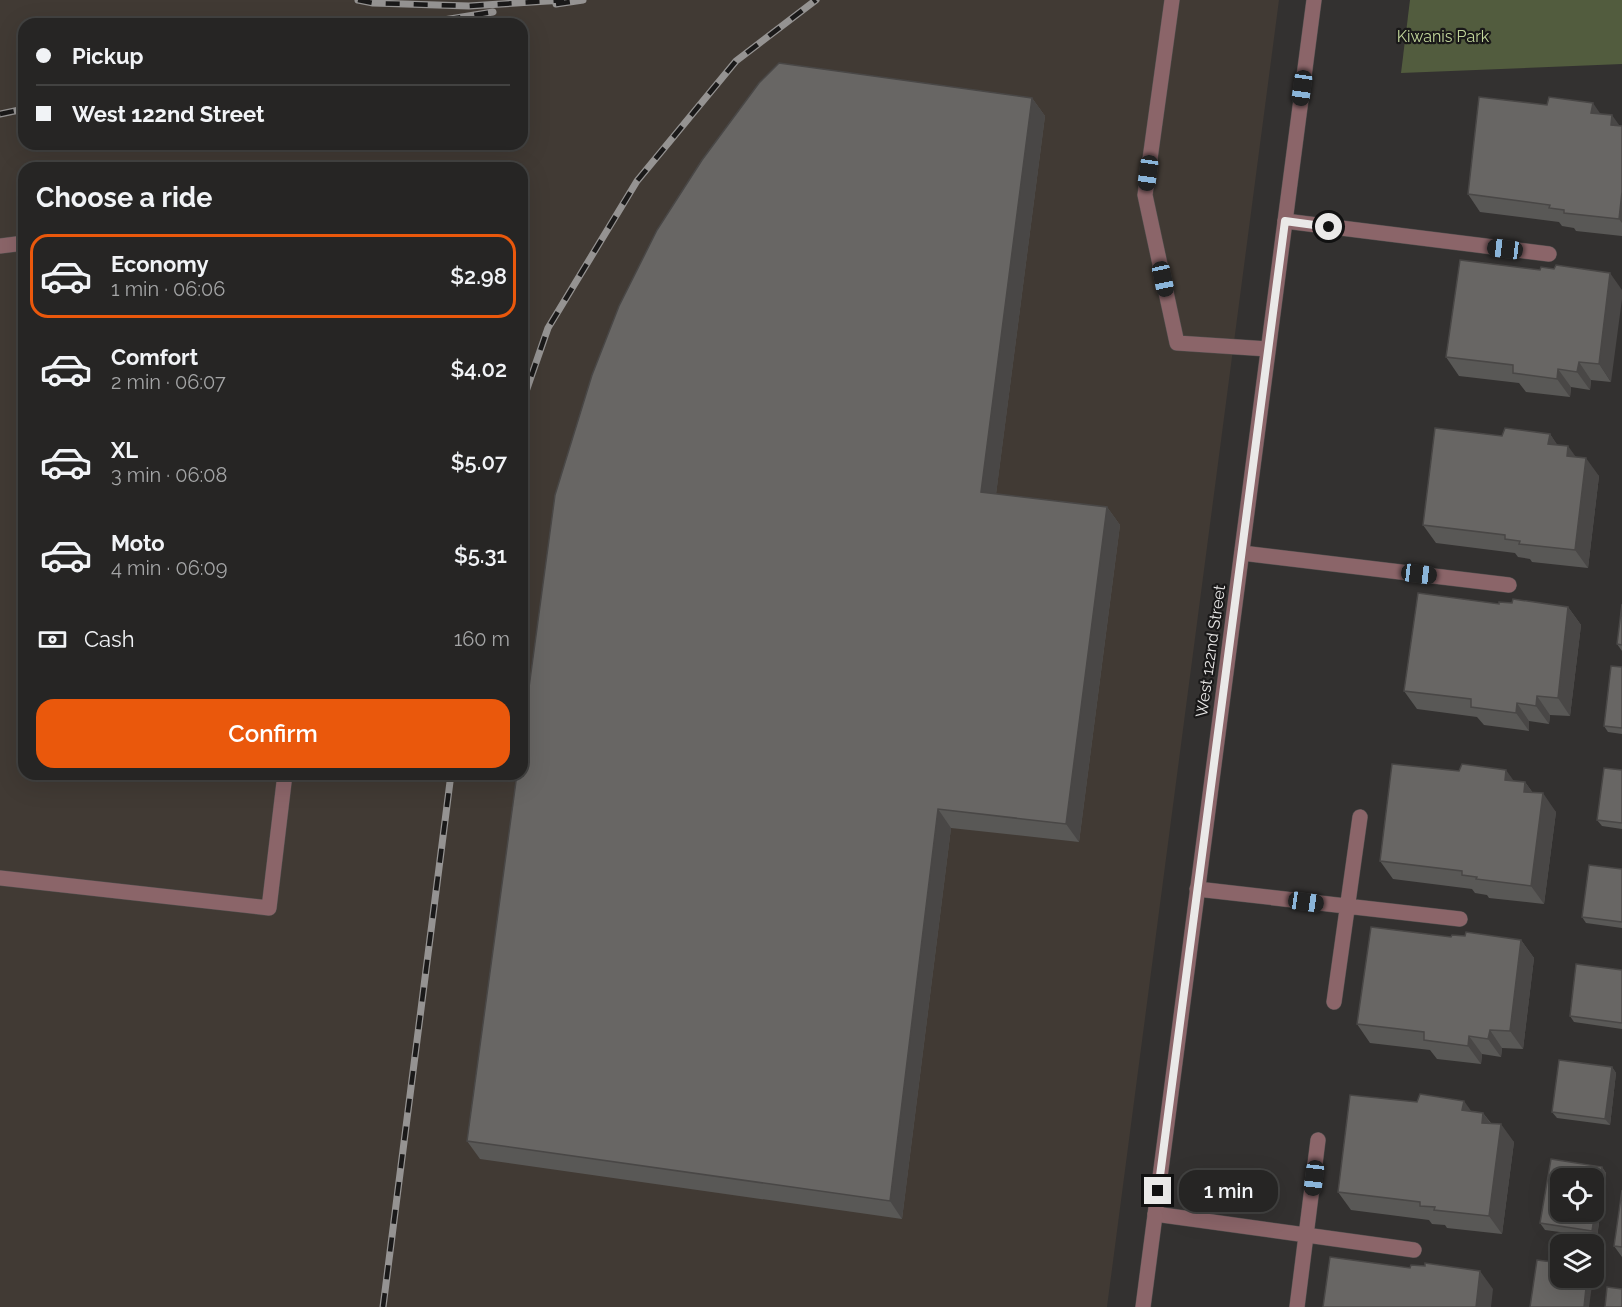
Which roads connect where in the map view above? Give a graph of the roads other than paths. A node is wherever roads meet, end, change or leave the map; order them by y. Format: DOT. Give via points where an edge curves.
graph roads {
  1 [pos="1172,0"];
  2 [pos="1314,0"];
  3 [pos="1285,221"];
  4 [pos="18,244"];
  5 [pos="0,246"];
  6 [pos="1549,254"];
  7 [pos="1268,349"];
  8 [pos="1242,553"];
  9 [pos="1509,585"];
  10 [pos="284,780"];
  11 [pos="1360,817"];
  12 [pos="0,878"];
  13 [pos="1197,889"];
  14 [pos="1347,907"];
  15 [pos="1460,919"];
  16 [pos="1334,1002"];
  17 [pos="1318,1140"];
  18 [pos="1155,1214"];
  19 [pos="1307,1236"];
  20 [pos="1414,1250"];
  21 [pos="1143,1307"];
  22 [pos="1297,1307"];
  1 -- 7 [label="street" via="1145,195 1177,343"];
  2 -- 3 [label="street, West 122nd Street"];
  3 -- 6 [label="street"];
  3 -- 7 [label="street, West 122nd Street"];
  4 -- 5 [label="street"];
  7 -- 8 [label="street, West 122nd Street"];
  8 -- 9 [label="street"];
  8 -- 13 [label="street, West 122nd Street"];
  10 -- 12 [label="street" via="269,908"];
  11 -- 14 [label="street"];
  13 -- 14 [label="street"];
  13 -- 18 [label="street, West 122nd Street"];
  14 -- 15 [label="street"];
  14 -- 16 [label="street"];
  17 -- 19 [label="street"];
  18 -- 19 [label="street"];
  18 -- 21 [label="street, West 122nd Street"];
  19 -- 20 [label="street"];
  19 -- 22 [label="street"];
}
